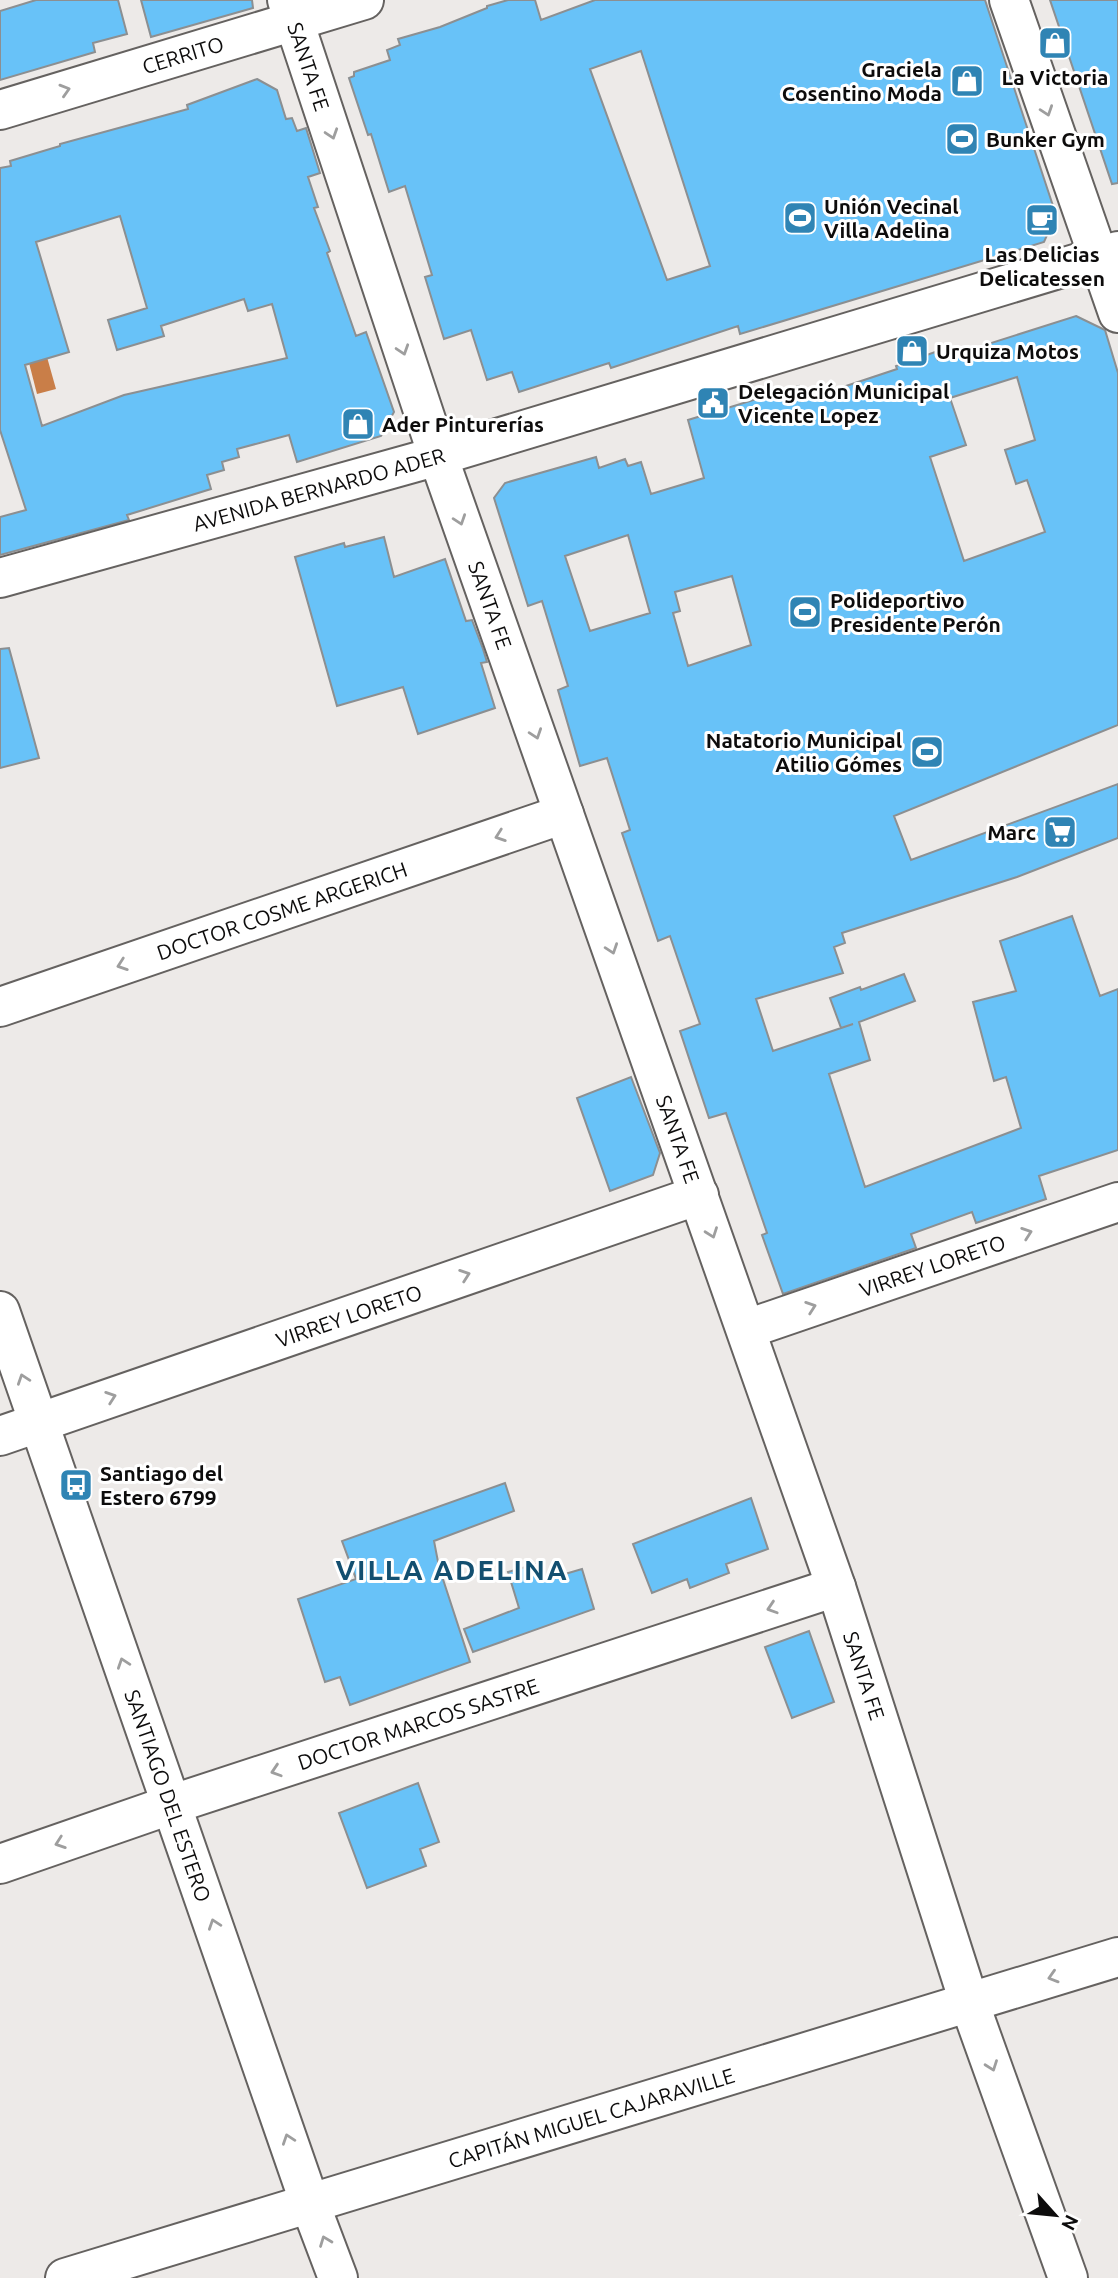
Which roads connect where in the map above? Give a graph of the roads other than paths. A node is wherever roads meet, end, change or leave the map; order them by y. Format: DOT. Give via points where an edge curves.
graph roads {
  1 [pos="365,0"];
  2 [pos="1009,0"];
  3 [pos="290,10"];
  4 [pos="0,110"];
  5 [pos="1108,254"];
  6 [pos="1118,313"];
  7 [pos="438,456"];
  8 [pos="0,578"];
  9 [pos="564,814"];
  10 [pos="0,1007"];
  11 [pos="699,1195"];
  12 [pos="1118,1202"];
  13 [pos="0,1311"];
  14 [pos="747,1329"];
  15 [pos="38,1422"];
  16 [pos="0,1436"];
  17 [pos="836,1587"];
  18 [pos="173,1804"];
  19 [pos="0,1864"];
  20 [pos="1118,1957"];
  21 [pos="969,2002"];
  22 [pos="310,2204"];
  23 [pos="65,2278"];
  24 [pos="338,2278"];
  25 [pos="1068,2278"];
  1 -- 3 [label="street, CERRITO"];
  2 -- 5 [label="street, one-way"];
  4 -- 3 [label="street, CERRITO, one-way"];
  3 -- 7 [label="street, SANTA FE, one-way"];
  5 -- 6 [label="street"];
  5 -- 7 [label="street, AVENIDA BERNARDO ADER"];
  7 -- 8 [label="street, AVENIDA BERNARDO ADER"];
  7 -- 9 [label="street, SANTA FE, one-way"];
  9 -- 10 [label="street, DOCTOR COSME ARGERICH, one-way"];
  9 -- 11 [label="street, SANTA FE, one-way"];
  11 -- 14 [label="street, SANTA FE, one-way"];
  15 -- 11 [label="street, VIRREY LORETO, one-way"];
  14 -- 12 [label="street, VIRREY LORETO, one-way"];
  15 -- 13 [label="street, SANTIAGO DEL ESTERO, one-way"];
  14 -- 17 [label="street, SANTA FE"];
  15 -- 16 [label="street, VIRREY LORETO"];
  18 -- 15 [label="street, SANTIAGO DEL ESTERO, one-way"];
  17 -- 18 [label="street, DOCTOR MARCOS SASTRE, one-way"];
  17 -- 21 [label="street, SANTA FE"];
  18 -- 19 [label="street, DOCTOR MARCOS SASTRE, one-way"];
  22 -- 18 [label="street, SANTIAGO DEL ESTERO, one-way"];
  20 -- 21 [label="street, CAPITÁN MIGUEL CAJARAVILLE, one-way"];
  21 -- 22 [label="street, CAPITÁN MIGUEL CAJARAVILLE"];
  21 -- 25 [label="street, SANTA FE, one-way"];
  22 -- 23 [label="street, CAPITÁN MIGUEL CAJARAVILLE"];
  24 -- 22 [label="street, SANTIAGO DEL ESTERO, one-way"];
}
